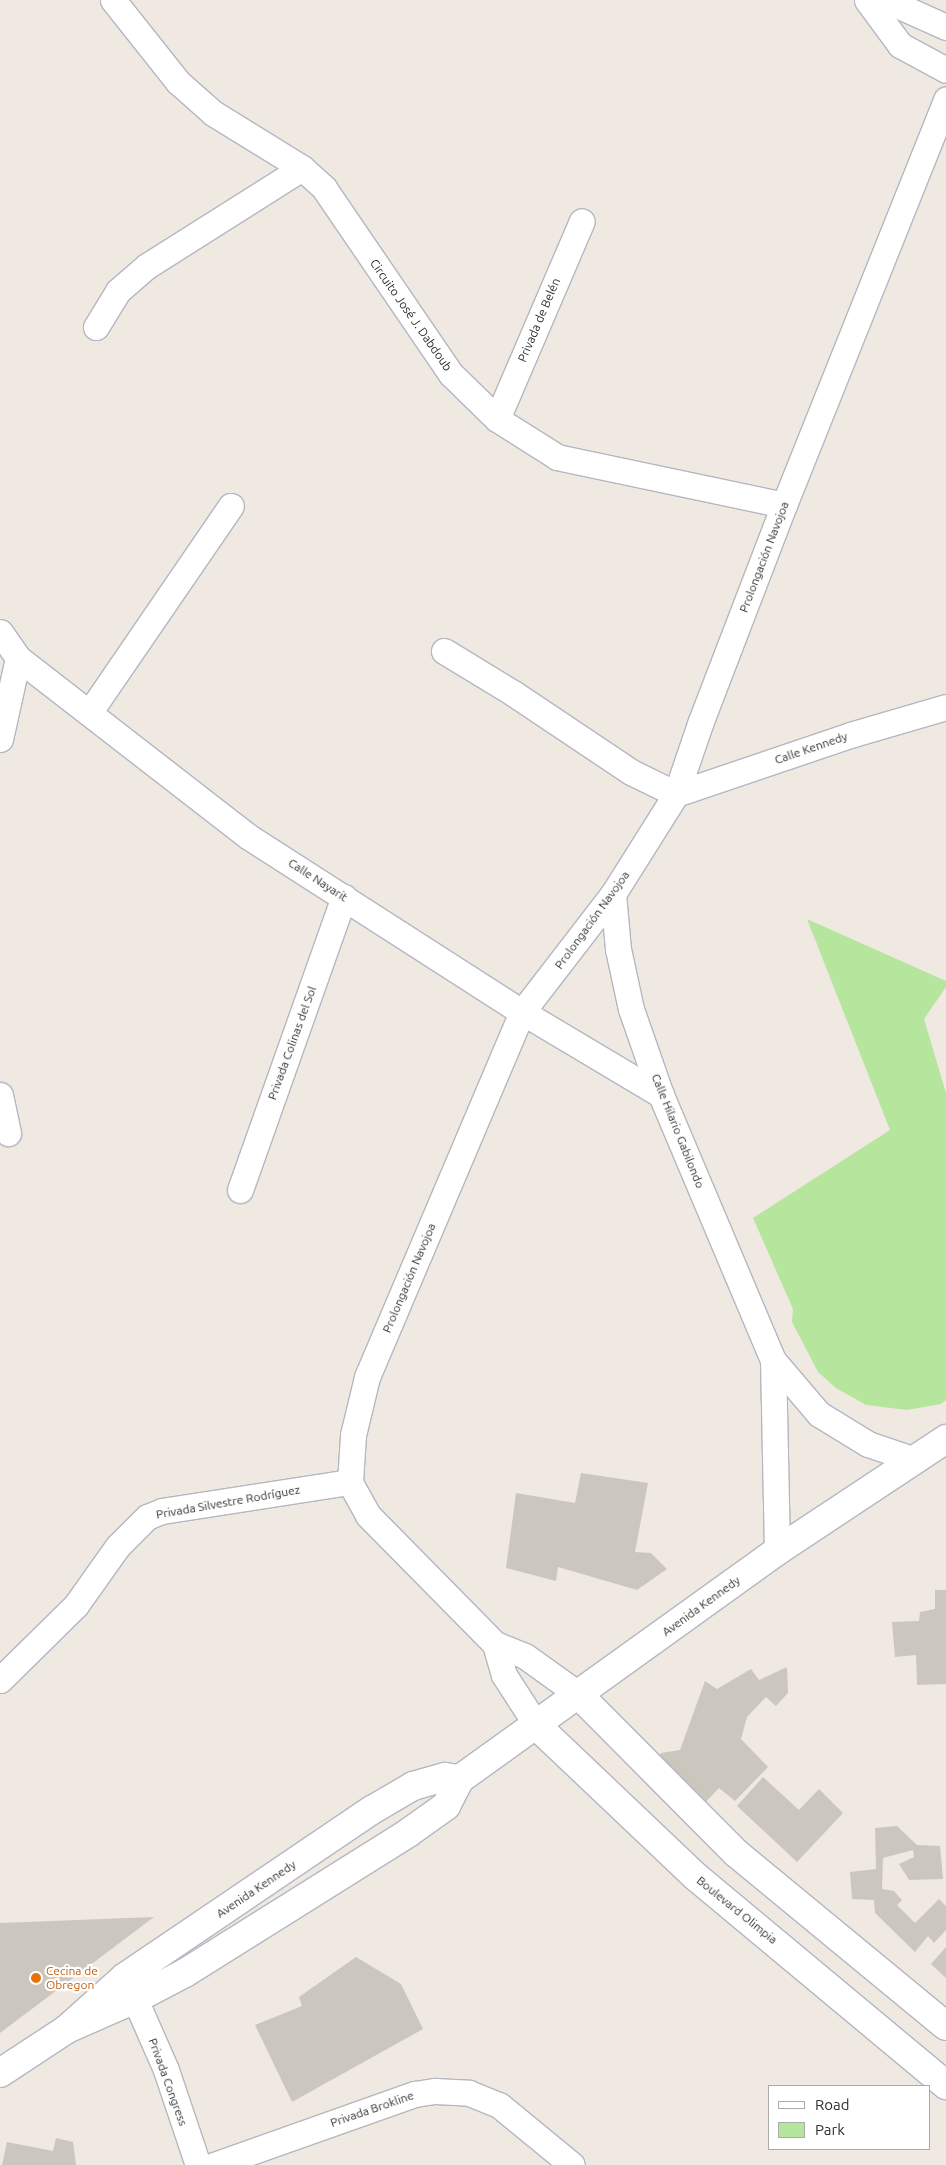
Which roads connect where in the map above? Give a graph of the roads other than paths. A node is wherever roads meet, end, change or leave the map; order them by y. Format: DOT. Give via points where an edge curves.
graph roads {
  1 [pos="113,0"];
  2 [pos="868,1"];
  3 [pos="946,27"];
  4 [pos="946,70"];
  5 [pos="946,99"];
  6 [pos="302,168"];
  7 [pos="582,221"];
  8 [pos="96,326"];
  9 [pos="497,419"];
  10 [pos="784,504"];
  11 [pos="231,506"];
  12 [pos="0,632"];
  13 [pos="444,651"];
  14 [pos="18,658"];
  15 [pos="946,707"];
  16 [pos="89,713"];
  17 [pos="0,739"];
  18 [pos="676,794"];
  19 [pos="613,894"];
  20 [pos="344,897"];
  21 [pos="522,1012"];
  22 [pos="0,1095"];
  23 [pos="661,1095"];
  24 [pos="8,1133"];
  25 [pos="240,1190"];
  26 [pos="773,1360"];
  27 [pos="946,1440"];
  28 [pos="915,1460"];
  29 [pos="350,1482"];
  30 [pos="777,1551"];
  31 [pos="495,1644"];
  32 [pos="0,1680"];
  33 [pos="578,1694"];
  34 [pos="537,1726"];
  35 [pos="460,1779"];
  36 [pos="229,1908"];
  37 [pos="248,1932"];
  38 [pos="130,1988"];
  39 [pos="946,2026"];
  40 [pos="0,2074"];
  41 [pos="946,2085"];
  42 [pos="198,2165"];
  43 [pos="214,2165"];
  44 [pos="572,2165"];
  1 -- 6 [label="street, Circuito José J. Dabdoub" via="178,82 212,113"];
  2 -- 3 [label="street" via="897,5"];
  2 -- 4 [label="street" via="900,45"];
  5 -- 10 [label="street, Prolongación Navojoa"];
  6 -- 8 [label="street" via="147,266 118,291"];
  6 -- 9 [label="street, Circuito José J. Dabdoub" via="324,188 451,374"];
  7 -- 9 [label="street, Privada de Belén"];
  9 -- 10 [label="street, Circuito José J. Dabdoub" via="557,456"];
  10 -- 18 [label="street, Prolongación Navojoa"];
  11 -- 16 [label="street"];
  12 -- 14 [label="street, Calle Nayarit"];
  13 -- 18 [label="street" via="631,772"];
  14 -- 16 [label="street, Calle Nayarit"];
  14 -- 17 [label="street"];
  15 -- 18 [label="street, Calle Kennedy" via="850,735"];
  16 -- 20 [label="street, Calle Nayarit" via="249,836"];
  18 -- 19 [label="street, Prolongación Navojoa"];
  19 -- 21 [label="street, Prolongación Navojoa"];
  19 -- 23 [label="street, Calle Hilario Gabilondo" via="618,949 631,1009"];
  20 -- 21 [label="street, Calle Nayarit"];
  20 -- 25 [label="street, Privada Colinas del Sol"];
  21 -- 23 [label="street, Calle Nayarit"];
  21 -- 29 [label="street, Prolongación Navojoa" via="368,1377 353,1435"];
  22 -- 24 [label="street"];
  23 -- 26 [label="street, Calle Hilario Gabilondo"];
  26 -- 28 [label="street, Calle Hilario Gabilondo" via="819,1414 868,1444"];
  26 -- 30 [label="street, Calle Hilario Gabilondo"];
  27 -- 28 [label="street, Avenida Kennedy"];
  28 -- 30 [label="street, Avenida Kennedy"];
  29 -- 31 [label="street" via="368,1515"];
  29 -- 32 [label="street, Privada Silvestre Rodríguez" via="147,1517 118,1546 76,1604"];
  30 -- 33 [label="street, Avenida Kennedy"];
  31 -- 33 [label="street" via="525,1656"];
  31 -- 34 [label="street" via="504,1675"];
  33 -- 34 [label="street, Avenida Kennedy"];
  33 -- 39 [label="street" via="736,1853"];
  34 -- 35 [label="street, Avenida Kennedy"];
  34 -- 41 [label="street, Boulevard Olimpia" via="694,1876"];
  35 -- 36 [label="street, Avenida Kennedy" via="445,1777 413,1786 372,1810"];
  35 -- 37 [label="street, Avenida Kennedy" via="446,1806 436,1815"];
  36 -- 37 [label="street"];
  36 -- 38 [label="street, Avenida Kennedy"];
  37 -- 38 [label="street, Avenida Kennedy"];
  38 -- 40 [label="street, Avenida Kennedy"];
  38 -- 42 [label="street, Privada Congress" via="166,2070"];
  43 -- 44 [label="street, Privada Brokline" via="414,2094 435,2091 469,2093 499,2105"];
}
